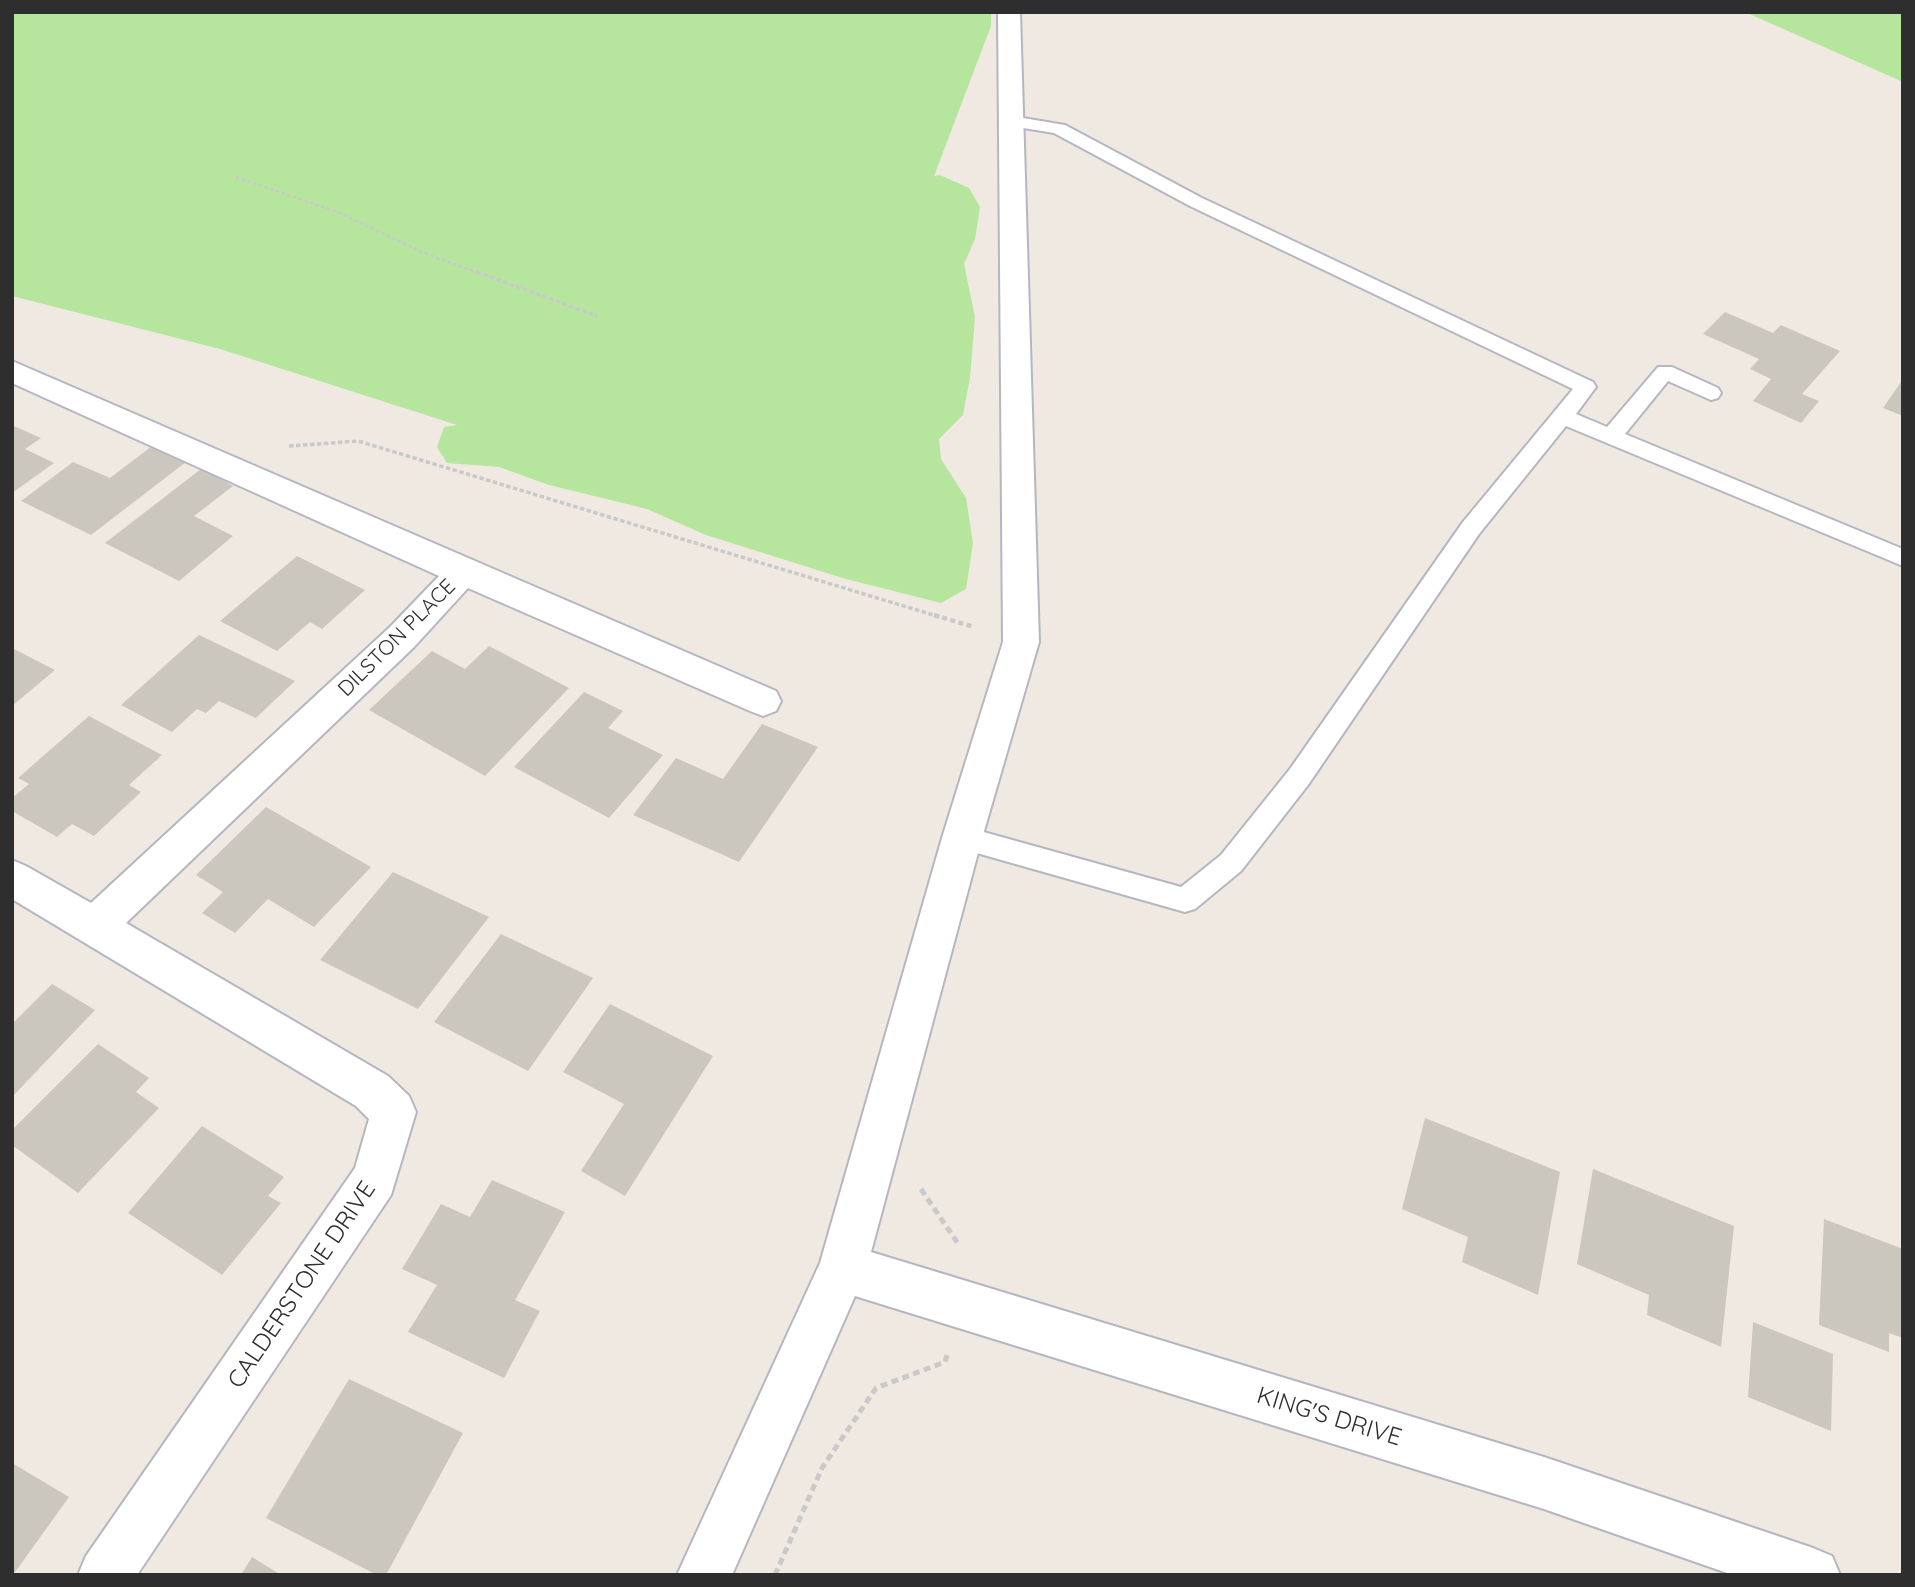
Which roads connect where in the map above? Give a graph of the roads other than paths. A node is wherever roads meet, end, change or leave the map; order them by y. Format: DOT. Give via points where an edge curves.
graph roads {
  1 [pos="1009,12"];
  2 [pos="1011,121"];
  3 [pos="12,371"];
  4 [pos="1711,393"];
  5 [pos="1562,416"];
  6 [pos="1611,436"];
  7 [pos="1903,558"];
  8 [pos="463,572"];
  9 [pos="763,701"];
  10 [pos="962,838"];
  11 [pos="12,878"];
  12 [pos="94,926"];
  13 [pos="843,1268"];
  14 [pos="105,1575"];
  15 [pos="704,1575"];
  16 [pos="1813,1575"];
  1 -- 2 [label="street"];
  2 -- 5 [label="lane" via="1059,129 1196,202 1586,387"];
  2 -- 10 [label="street" via="1021,642"];
  3 -- 8 [label="street, DILSTON PLACE"];
  4 -- 6 [label="lane" via="1665,372"];
  5 -- 6 [label="lane"];
  5 -- 10 [label="lane" via="1471,528 1299,777 1231,863 1185,900"];
  6 -- 7 [label="lane"];
  8 -- 9 [label="street"];
  8 -- 12 [label="street, DILSTON PLACE" via="402,637"];
  10 -- 13 [label="street"];
  11 -- 12 [label="street, CALDERSTONE DRIVE"];
  12 -- 14 [label="street, CALDERSTONE DRIVE" via="372,1091 393,1112 375,1180"];
  13 -- 15 [label="street"];
  13 -- 16 [label="street, KING'S DRIVE" via="1544,1483"];
}
